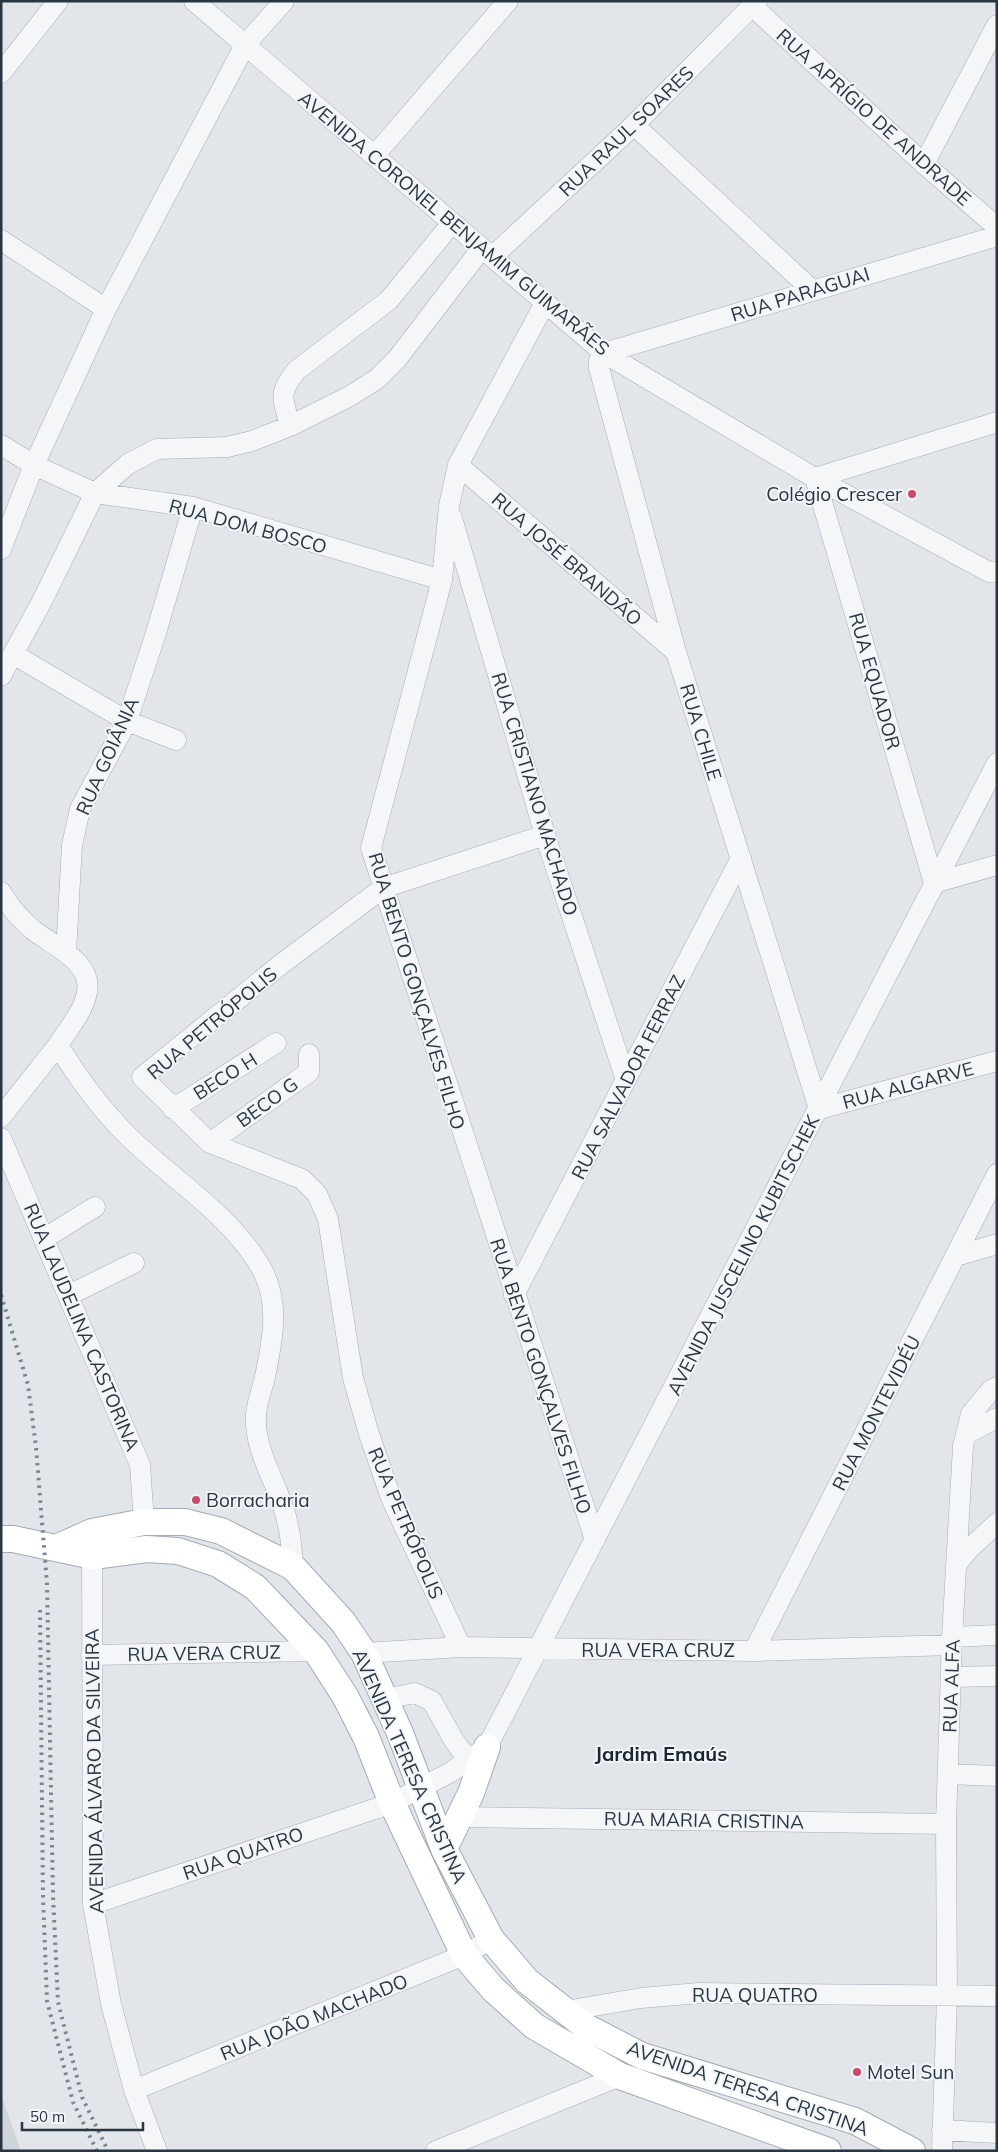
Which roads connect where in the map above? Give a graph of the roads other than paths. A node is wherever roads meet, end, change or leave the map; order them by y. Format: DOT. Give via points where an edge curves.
graph roads {
  1 [pos="58,1"];
  2 [pos="194,1"];
  3 [pos="284,1"];
  4 [pos="508,1"];
  5 [pos="755,4"];
  6 [pos="997,25"];
  7 [pos="245,45"];
  8 [pos="1,73"];
  9 [pos="634,125"];
  10 [pos="374,156"];
  11 [pos="924,164"];
  12 [pos="452,223"];
  13 [pos="997,227"];
  14 [pos="997,236"];
  15 [pos="1,240"];
  16 [pos="487,253"];
  17 [pos="812,290"];
  18 [pos="545,303"];
  19 [pos="106,308"];
  20 [pos="604,353"];
  21 [pos="997,422"];
  22 [pos="290,426"];
  23 [pos="1,444"];
  24 [pos="34,465"];
  25 [pos="458,466"];
  26 [pos="815,478"];
  27 [pos="95,493"];
  28 [pos="449,506"];
  29 [pos="193,507"];
  30 [pos="1,549"];
  31 [pos="994,575"];
  32 [pos="442,580"];
  33 [pos="676,652"];
  34 [pos="13,654"];
  35 [pos="1,676"];
  36 [pos="127,721"];
  37 [pos="176,740"];
  38 [pos="997,763"];
  39 [pos="545,835"];
  40 [pos="741,858"];
  41 [pos="997,865"];
  42 [pos="934,883"];
  43 [pos="383,888"];
  44 [pos="1,892"];
  45 [pos="66,953"];
  46 [pos="276,1043"];
  47 [pos="58,1045"];
  48 [pos="309,1054"];
  49 [pos="997,1061"];
  50 [pos="626,1080"];
  51 [pos="173,1109"];
  52 [pos="819,1109"];
  53 [pos="1,1118"];
  54 [pos="1,1138"];
  55 [pos="210,1143"];
  56 [pos="997,1174"];
  57 [pos="95,1207"];
  58 [pos="45,1238"];
  59 [pos="997,1244"];
  60 [pos="956,1256"];
  61 [pos="134,1263"];
  62 [pos="69,1295"];
  63 [pos="514,1295"];
  64 [pos="997,1387"];
  65 [pos="997,1418"];
  66 [pos="966,1434"];
  67 [pos="144,1522"];
  68 [pos="997,1523"];
  69 [pos="5,1536"];
  70 [pos="594,1540"];
  71 [pos="92,1544"];
  72 [pos="956,1566"];
  73 [pos="293,1567"];
  74 [pos="997,1635"];
  75 [pos="952,1641"];
  76 [pos="460,1647"];
  77 [pos="539,1650"];
  78 [pos="316,1651"];
  79 [pos="754,1651"];
  80 [pos="364,1653"];
  81 [pos="91,1655"];
  82 [pos="997,1676"];
  83 [pos="951,1677"];
  84 [pos="385,1699"];
  85 [pos="477,1754"];
  86 [pos="948,1774"];
  87 [pos="997,1776"];
  88 [pos="421,1789"];
  89 [pos="392,1803"];
  90 [pos="461,1817"];
  91 [pos="946,1824"];
  92 [pos="444,1849"];
  93 [pos="94,1904"];
  94 [pos="492,1939"];
  95 [pos="464,1955"];
  96 [pos="997,1996"];
  97 [pos="947,1997"];
  98 [pos="565,2011"];
  99 [pos="620,2076"];
  100 [pos="134,2090"];
  101 [pos="942,2130"];
  102 [pos="997,2133"];
  103 [pos="157,2151"];
  104 [pos="436,2151"];
  105 [pos="828,2151"];
  106 [pos="912,2151"];
  107 [pos="942,2151"];
  1 -- 8 [label="street"];
  2 -- 7 [label="street, AVENIDA CORONEL BENJAMIM GUIMARÃES"];
  3 -- 7 [label="street"];
  4 -- 10 [label="street"];
  5 -- 9 [label="street, RUA RAUL SOARES"];
  5 -- 11 [label="street, RUA APRÍGIO DE ANDRADE"];
  6 -- 11 [label="street"];
  7 -- 10 [label="street, AVENIDA CORONEL BENJAMIM GUIMARÃES"];
  7 -- 19 [label="street"];
  9 -- 16 [label="street, RUA RAUL SOARES"];
  9 -- 17 [label="street"];
  10 -- 12 [label="street, AVENIDA CORONEL BENJAMIM GUIMARÃES"];
  11 -- 13 [label="street, RUA APRÍGIO DE ANDRADE"];
  12 -- 16 [label="street, AVENIDA CORONEL BENJAMIM GUIMARÃES"];
  12 -- 22 [label="street" via="389,300 297,370 284,385 282,397"];
  14 -- 17 [label="street, RUA PARAGUAI"];
  15 -- 19 [label="street"];
  16 -- 18 [label="street, AVENIDA CORONEL BENJAMIM GUIMARÃES"];
  16 -- 22 [label="street, RUA RAUL SOARES" via="377,379"];
  17 -- 20 [label="street, RUA PARAGUAI"];
  18 -- 20 [label="street, AVENIDA CORONEL BENJAMIM GUIMARÃES"];
  18 -- 25 [label="street, RUA BENTO GONÇALVES FILHO"];
  19 -- 24 [label="street"];
  20 -- 26 [label="street, AVENIDA CORONEL BENJAMIM GUIMARÃES"];
  20 -- 33 [label="street, RUA CHILE" via="599,368"];
  21 -- 26 [label="street"];
  22 -- 27 [label="street, RUA RAUL SOARES" via="227,447 157,449 128,464"];
  23 -- 24 [label="street, RUA DOM BOSCO"];
  24 -- 27 [label="street, RUA DOM BOSCO"];
  24 -- 30 [label="street"];
  25 -- 28 [label="street, RUA BENTO GONÇALVES FILHO"];
  25 -- 33 [label="street, RUA JOSÉ BRANDÃO"];
  26 -- 31 [label="street, AVENIDA CORONEL BENJAMIM GUIMARÃES"];
  26 -- 42 [label="street, RUA EQUADOR"];
  27 -- 29 [label="street, RUA DOM BOSCO"];
  27 -- 34 [label="street"];
  28 -- 32 [label="street, RUA BENTO GONÇALVES FILHO"];
  28 -- 39 [label="street, RUA CRISTIANO MACHADO"];
  29 -- 32 [label="street, RUA DOM BOSCO"];
  29 -- 36 [label="street, RUA GOIÂNIA"];
  32 -- 43 [label="street, RUA BENTO GONÇALVES FILHO" via="371,848"];
  33 -- 40 [label="street, RUA CHILE"];
  34 -- 35 [label="street"];
  34 -- 36 [label="street"];
  36 -- 37 [label="street"];
  36 -- 45 [label="street, RUA GOIÂNIA" via="80,809 72,845"];
  38 -- 42 [label="street, AVENIDA JUSCELINO KUBITSCHEK"];
  39 -- 43 [label="street, RUA PETRÓPOLIS"];
  39 -- 50 [label="street, RUA CRISTIANO MACHADO"];
  40 -- 50 [label="street, RUA SALVADOR FERRAZ"];
  40 -- 52 [label="street, RUA CHILE"];
  41 -- 42 [label="street"];
  42 -- 52 [label="street, AVENIDA JUSCELINO KUBITSCHEK"];
  43 -- 51 [label="street, RUA PETRÓPOLIS" via="280,965 142,1077"];
  43 -- 63 [label="street, RUA BENTO GONÇALVES FILHO"];
  44 -- 45 [label="street" via="9,906 32,929"];
  45 -- 47 [label="street" via="87,978 88,991"];
  46 -- 51 [label="street, BECO H"];
  47 -- 53 [label="street"];
  47 -- 73 [label="street" via="77,1076 122,1130 233,1228 258,1262 270,1287 275,1315 270,1355 256,1414 259,1450 282,1503 291,1534"];
  48 -- 55 [label="street, BECO G" via="309,1072"];
  49 -- 52 [label="street, RUA ALGARVE"];
  50 -- 63 [label="street, RUA SALVADOR FERRAZ"];
  51 -- 55 [label="street, RUA PETRÓPOLIS"];
  52 -- 70 [label="street, AVENIDA JUSCELINO KUBITSCHEK"];
  54 -- 58 [label="street, RUA LAUDELINA CASTORINA"];
  55 -- 76 [label="street, RUA PETRÓPOLIS" via="302,1180 318,1194 328,1219 352,1378 368,1434 391,1498"];
  56 -- 60 [label="street, RUA MONTEVIDÉU"];
  57 -- 58 [label="street"];
  58 -- 62 [label="street, RUA LAUDELINA CASTORINA"];
  59 -- 60 [label="street"];
  60 -- 79 [label="street, RUA MONTEVIDÉU"];
  61 -- 62 [label="street"];
  62 -- 67 [label="street, RUA LAUDELINA CASTORINA" via="140,1465"];
  63 -- 70 [label="street, RUA BENTO GONÇALVES FILHO"];
  64 -- 66 [label="street, RUA ALFA" via="971,1414"];
  65 -- 66 [label="street"];
  66 -- 72 [label="street, RUA ALFA" via="962,1446"];
  67 -- 71 [label="main road, AVENIDA TERESA CRISTINA"];
  67 -- 73 [label="main road, AVENIDA TERESA CRISTINA" via="185,1522 221,1531"];
  68 -- 72 [label="street"];
  69 -- 71 [label="main road, AVENIDA TERESA CRISTINA" via="56,1548"];
  70 -- 77 [label="street, AVENIDA JUSCELINO KUBITSCHEK"];
  71 -- 78 [label="main road, AVENIDA TERESA CRISTINA" via="178,1551 218,1564 255,1587"];
  71 -- 81 [label="street, AVENIDA ÁLVARO DA SILVEIRA"];
  72 -- 75 [label="street, RUA ALFA"];
  73 -- 80 [label="main road, AVENIDA TERESA CRISTINA" via="343,1622"];
  74 -- 75 [label="street, RUA VERA CRUZ"];
  75 -- 79 [label="street, RUA VERA CRUZ"];
  75 -- 83 [label="street, RUA ALFA"];
  76 -- 77 [label="street, RUA VERA CRUZ"];
  76 -- 80 [label="street, RUA VERA CRUZ"];
  77 -- 79 [label="street, RUA VERA CRUZ"];
  77 -- 85 [label="street, AVENIDA JUSCELINO KUBITSCHEK"];
  78 -- 81 [label="street, RUA VERA CRUZ"];
  78 -- 89 [label="main road, AVENIDA TERESA CRISTINA" via="366,1737"];
  80 -- 84 [label="main road, AVENIDA TERESA CRISTINA"];
  81 -- 93 [label="street, AVENIDA ÁLVARO DA SILVEIRA"];
  82 -- 83 [label="street"];
  83 -- 86 [label="street, RUA ALFA"];
  84 -- 85 [label="street" via="415,1693 432,1701 452,1739"];
  84 -- 88 [label="main road, AVENIDA TERESA CRISTINA"];
  85 -- 88 [label="street, RUA QUATRO"];
  85 -- 90 [label="main road"];
  86 -- 87 [label="street"];
  86 -- 91 [label="street, RUA ALFA"];
  88 -- 89 [label="street, RUA QUATRO"];
  88 -- 92 [label="main road, AVENIDA TERESA CRISTINA"];
  89 -- 93 [label="street, RUA QUATRO"];
  89 -- 95 [label="main road, AVENIDA TERESA CRISTINA"];
  90 -- 91 [label="street, RUA MARIA CRISTINA"];
  90 -- 92 [label="main road"];
  91 -- 97 [label="street, RUA ALFA"];
  92 -- 94 [label="main road, AVENIDA TERESA CRISTINA"];
  93 -- 100 [label="street, AVENIDA ÁLVARO DA SILVEIRA" via="111,2004"];
  94 -- 95 [label="street, RUA JOÃO MACHADO"];
  94 -- 98 [label="main road, AVENIDA TERESA CRISTINA" via="528,1981"];
  95 -- 99 [label="main road, AVENIDA TERESA CRISTINA" via="493,1989 534,2026"];
  95 -- 100 [label="street, RUA JOÃO MACHADO"];
  96 -- 97 [label="street"];
  97 -- 98 [label="street, RUA QUATRO" via="699,1993 641,1998"];
  97 -- 101 [label="street, RUA ALFA"];
  98 -- 106 [label="main road, AVENIDA TERESA CRISTINA" via="586,2027 642,2056 855,2121"];
  99 -- 104 [label="street"];
  99 -- 105 [label="main road, AVENIDA TERESA CRISTINA"];
  100 -- 103 [label="street, AVENIDA ÁLVARO DA SILVEIRA"];
  101 -- 102 [label="street"];
  101 -- 107 [label="street, RUA ALFA"];
}
